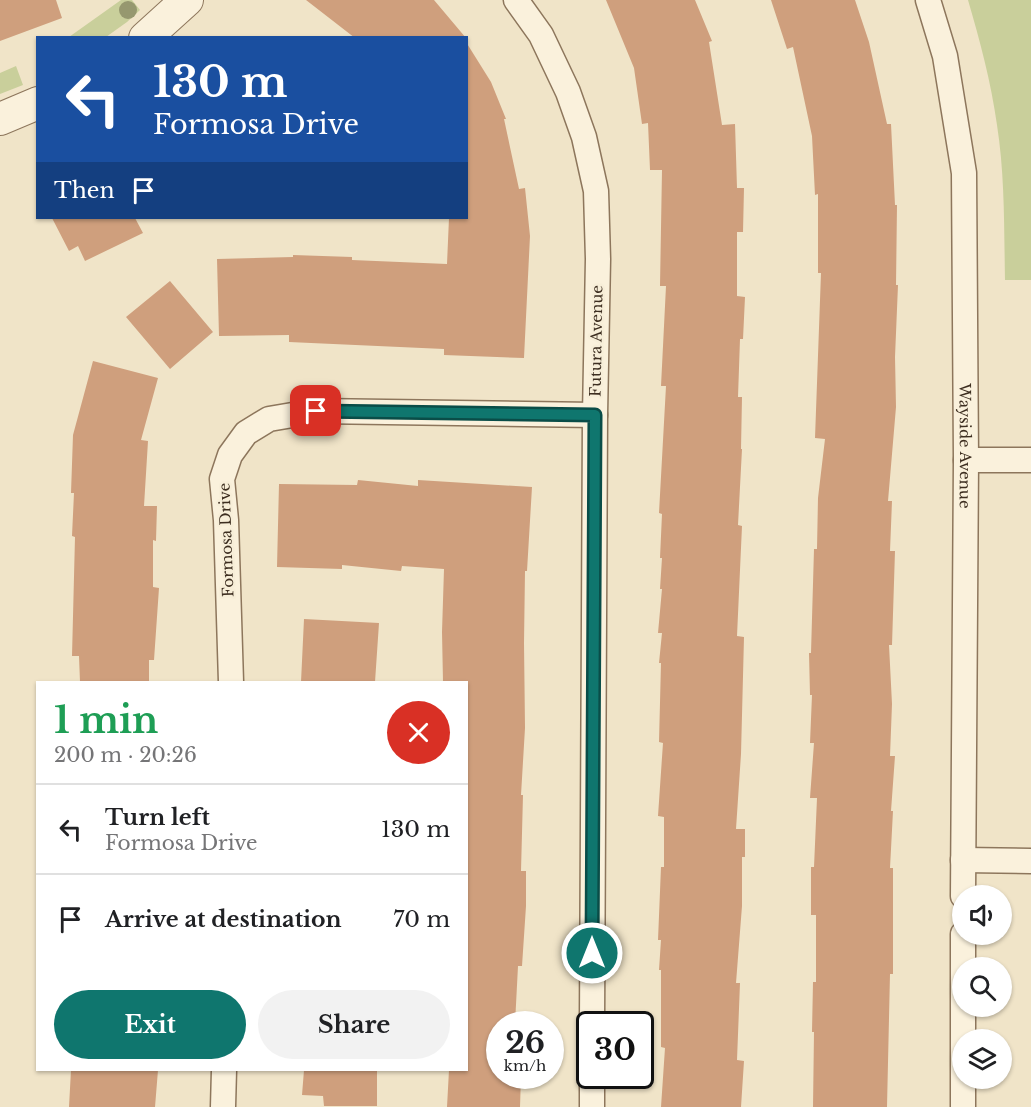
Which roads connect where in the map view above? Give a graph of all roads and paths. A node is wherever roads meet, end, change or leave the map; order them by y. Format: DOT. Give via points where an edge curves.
graph roads {
  1 [pos="187,0"];
  2 [pos="516,0"];
  3 [pos="928,0"];
  4 [pos="147,36"];
  5 [pos="36,104"];
  6 [pos="0,119"];
  7 [pos="595,415"];
  8 [pos="966,460"];
  9 [pos="1031,460"];
  10 [pos="231,681"];
  11 [pos="963,860"];
  12 [pos="1031,861"];
  13 [pos="963,885"];
  14 [pos="963,945"];
  15 [pos="592,1011"];
  16 [pos="224,1071"];
  17 [pos="592,1089"];
  18 [pos="223,1107"];
  19 [pos="592,1107"];
  20 [pos="963,1107"];
  1 -- 4 [label="street"];
  2 -- 7 [label="street, Futura Avenue" via="541,35 568,92 584,137 596,191"];
  3 -- 8 [label="street, Wayside Avenue" via="945,56 964,173"];
  5 -- 6 [label="street"];
  7 -- 10 [label="street, Formosa Drive" via="316,411 269,418 246,433 230,455 222,479"];
  7 -- 15 [label="street, Futura Avenue"];
  8 -- 9 [label="street"];
  8 -- 11 [label="street, Wayside Avenue"];
  11 -- 12 [label="street"];
  11 -- 13 [label="street, Wayside Avenue"];
  14 -- 20 [label="street"];
  16 -- 18 [label="street"];
  17 -- 19 [label="street"];
}
